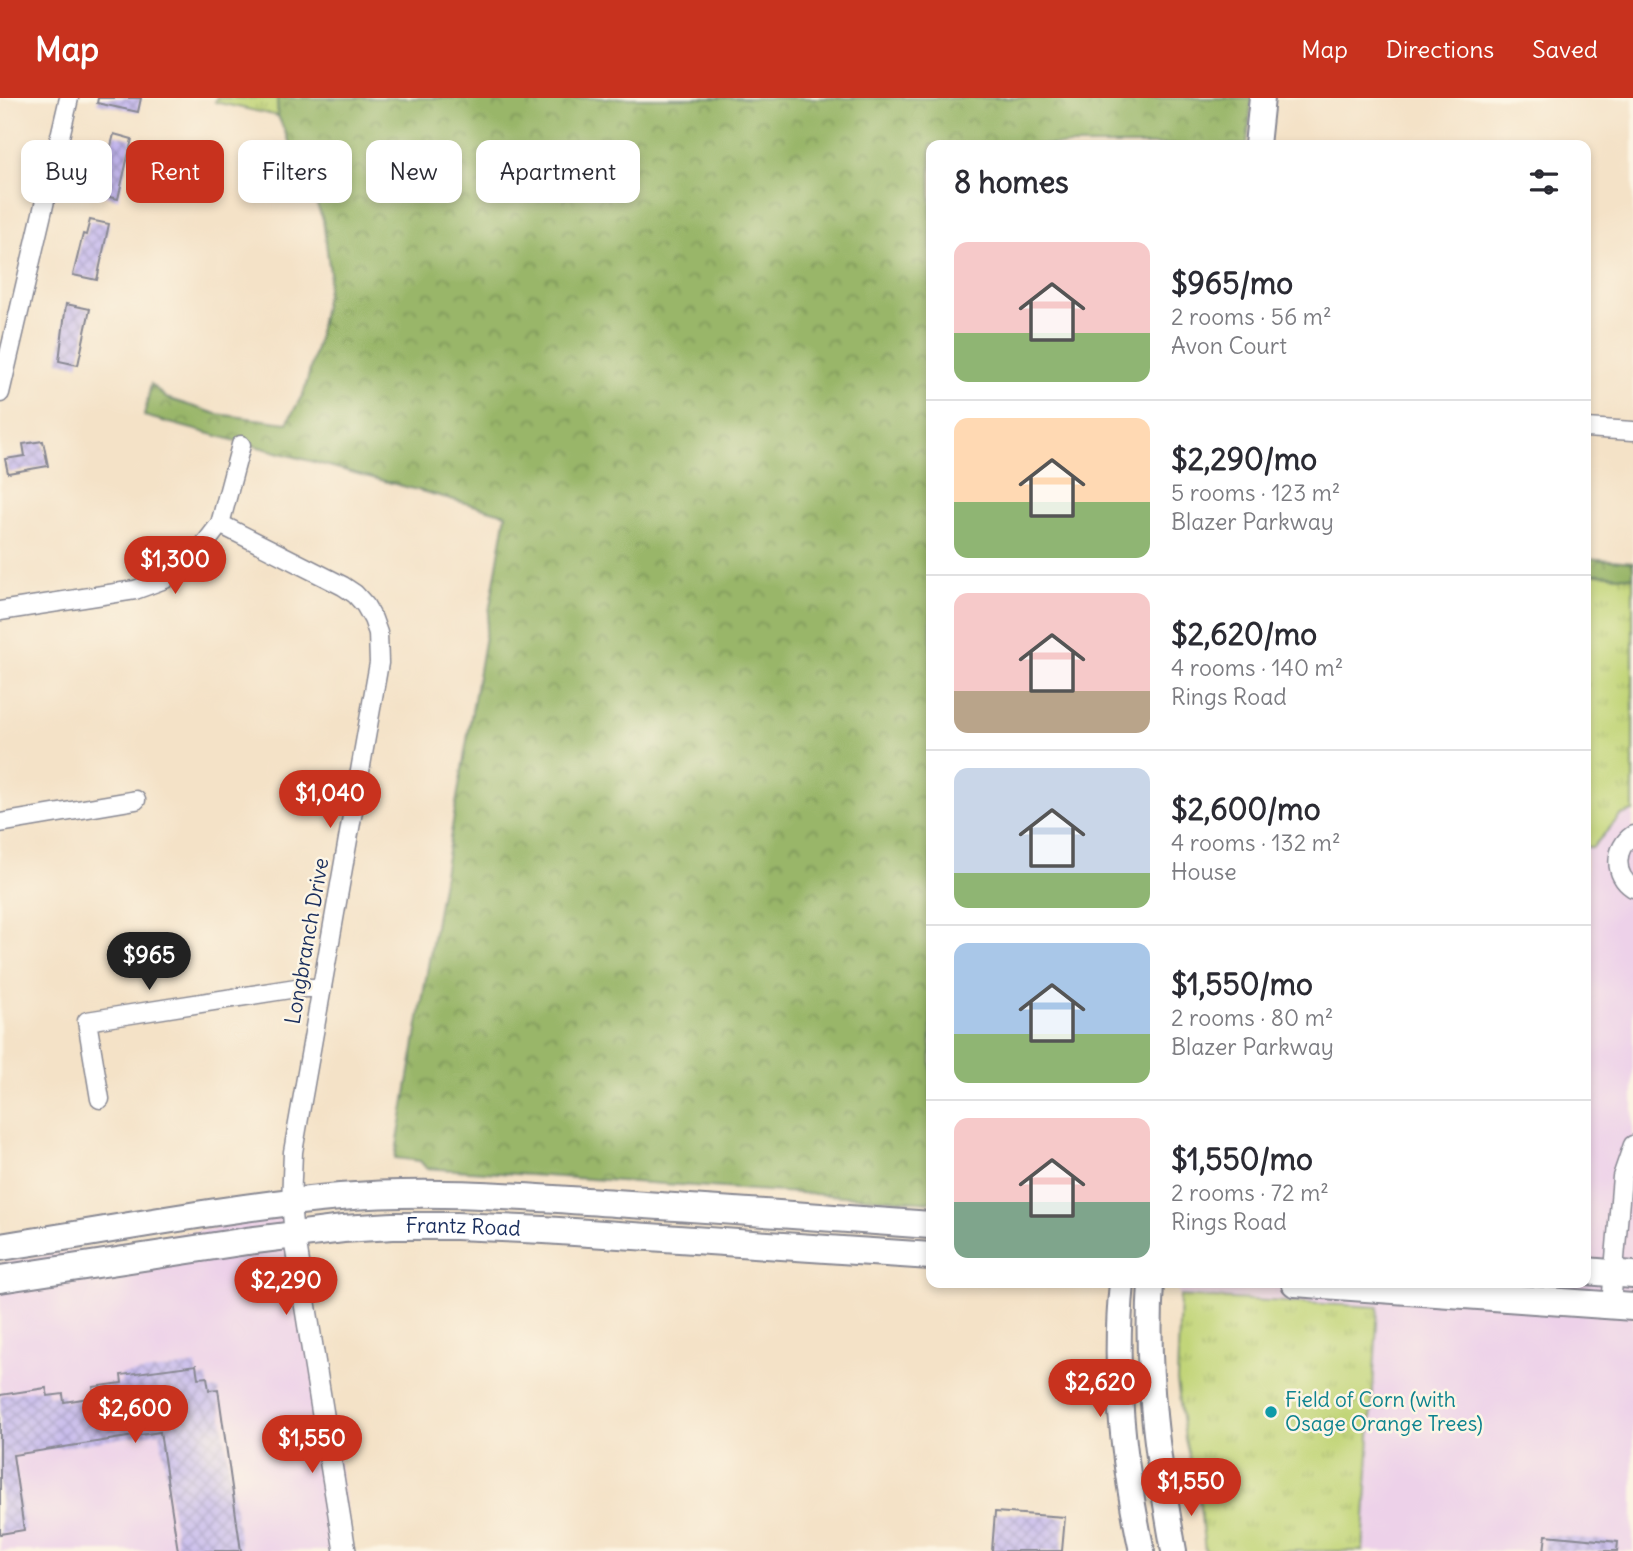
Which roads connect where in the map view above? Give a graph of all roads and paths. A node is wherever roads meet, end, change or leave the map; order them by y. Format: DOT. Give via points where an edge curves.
graph roads {
  1 [pos="69,98"];
  2 [pos="1262,98"];
  3 [pos="1258,140"];
  4 [pos="0,393"];
  5 [pos="1591,428"];
  6 [pos="1633,431"];
  7 [pos="241,445"];
  8 [pos="220,524"];
  9 [pos="0,611"];
  10 [pos="136,800"];
  11 [pos="0,823"];
  12 [pos="1633,835"];
  13 [pos="1633,888"];
  14 [pos="322,988"];
  15 [pos="100,1098"];
  16 [pos="1633,1145"];
  17 [pos="443,1194"];
  18 [pos="291,1203"];
  19 [pos="926,1225"];
  20 [pos="293,1235"];
  21 [pos="0,1247"];
  22 [pos="164,1254"];
  23 [pos="926,1256"];
  24 [pos="1591,1272"];
  25 [pos="1623,1274"];
  26 [pos="0,1279"];
  27 [pos="1122,1288"];
  28 [pos="1151,1288"];
  29 [pos="1366,1288"];
  30 [pos="1622,1306"];
  31 [pos="345,1551"];
  32 [pos="1142,1551"];
  33 [pos="1174,1551"];
  1 -- 4 [label="street"];
  2 -- 3 [label="main road"];
  5 -- 6 [label="street"];
  7 -- 8 [label="street"];
  8 -- 9 [label="street" via="194,558 165,579 135,590"];
  8 -- 14 [label="street, Longbranch Drive" via="343,586 365,605 378,633 379,663"];
  10 -- 11 [label="street"];
  12 -- 13 [label="street" via="1618,857 1622,877"];
  14 -- 15 [label="street" via="296,988 87,1021"];
  14 -- 18 [label="street, Longbranch Drive" via="293,1153"];
  16 -- 25 [label="street" via="1622,1177"];
  17 -- 18 [label="main road, Frantz Road"];
  17 -- 19 [label="main road, Frantz Road"];
  17 -- 20 [label="main road" via="404,1205 340,1213 313,1221"];
  18 -- 20 [label="street, Longbranch Drive"];
  18 -- 21 [label="main road, Frantz Road"];
  18 -- 22 [label="main road"];
  20 -- 22 [label="main road, Frantz Road"];
  20 -- 23 [label="main road, Frantz Road" via="343,1228 456,1226"];
  20 -- 31 [label="street"];
  22 -- 26 [label="main road, Frantz Road"];
  24 -- 25 [label="main road"];
  25 -- 30 [label="street"];
  27 -- 32 [label="main road" via="1123,1423 1130,1499"];
  28 -- 33 [label="main road" via="1154,1424"];
  29 -- 30 [label="main road"];
}
